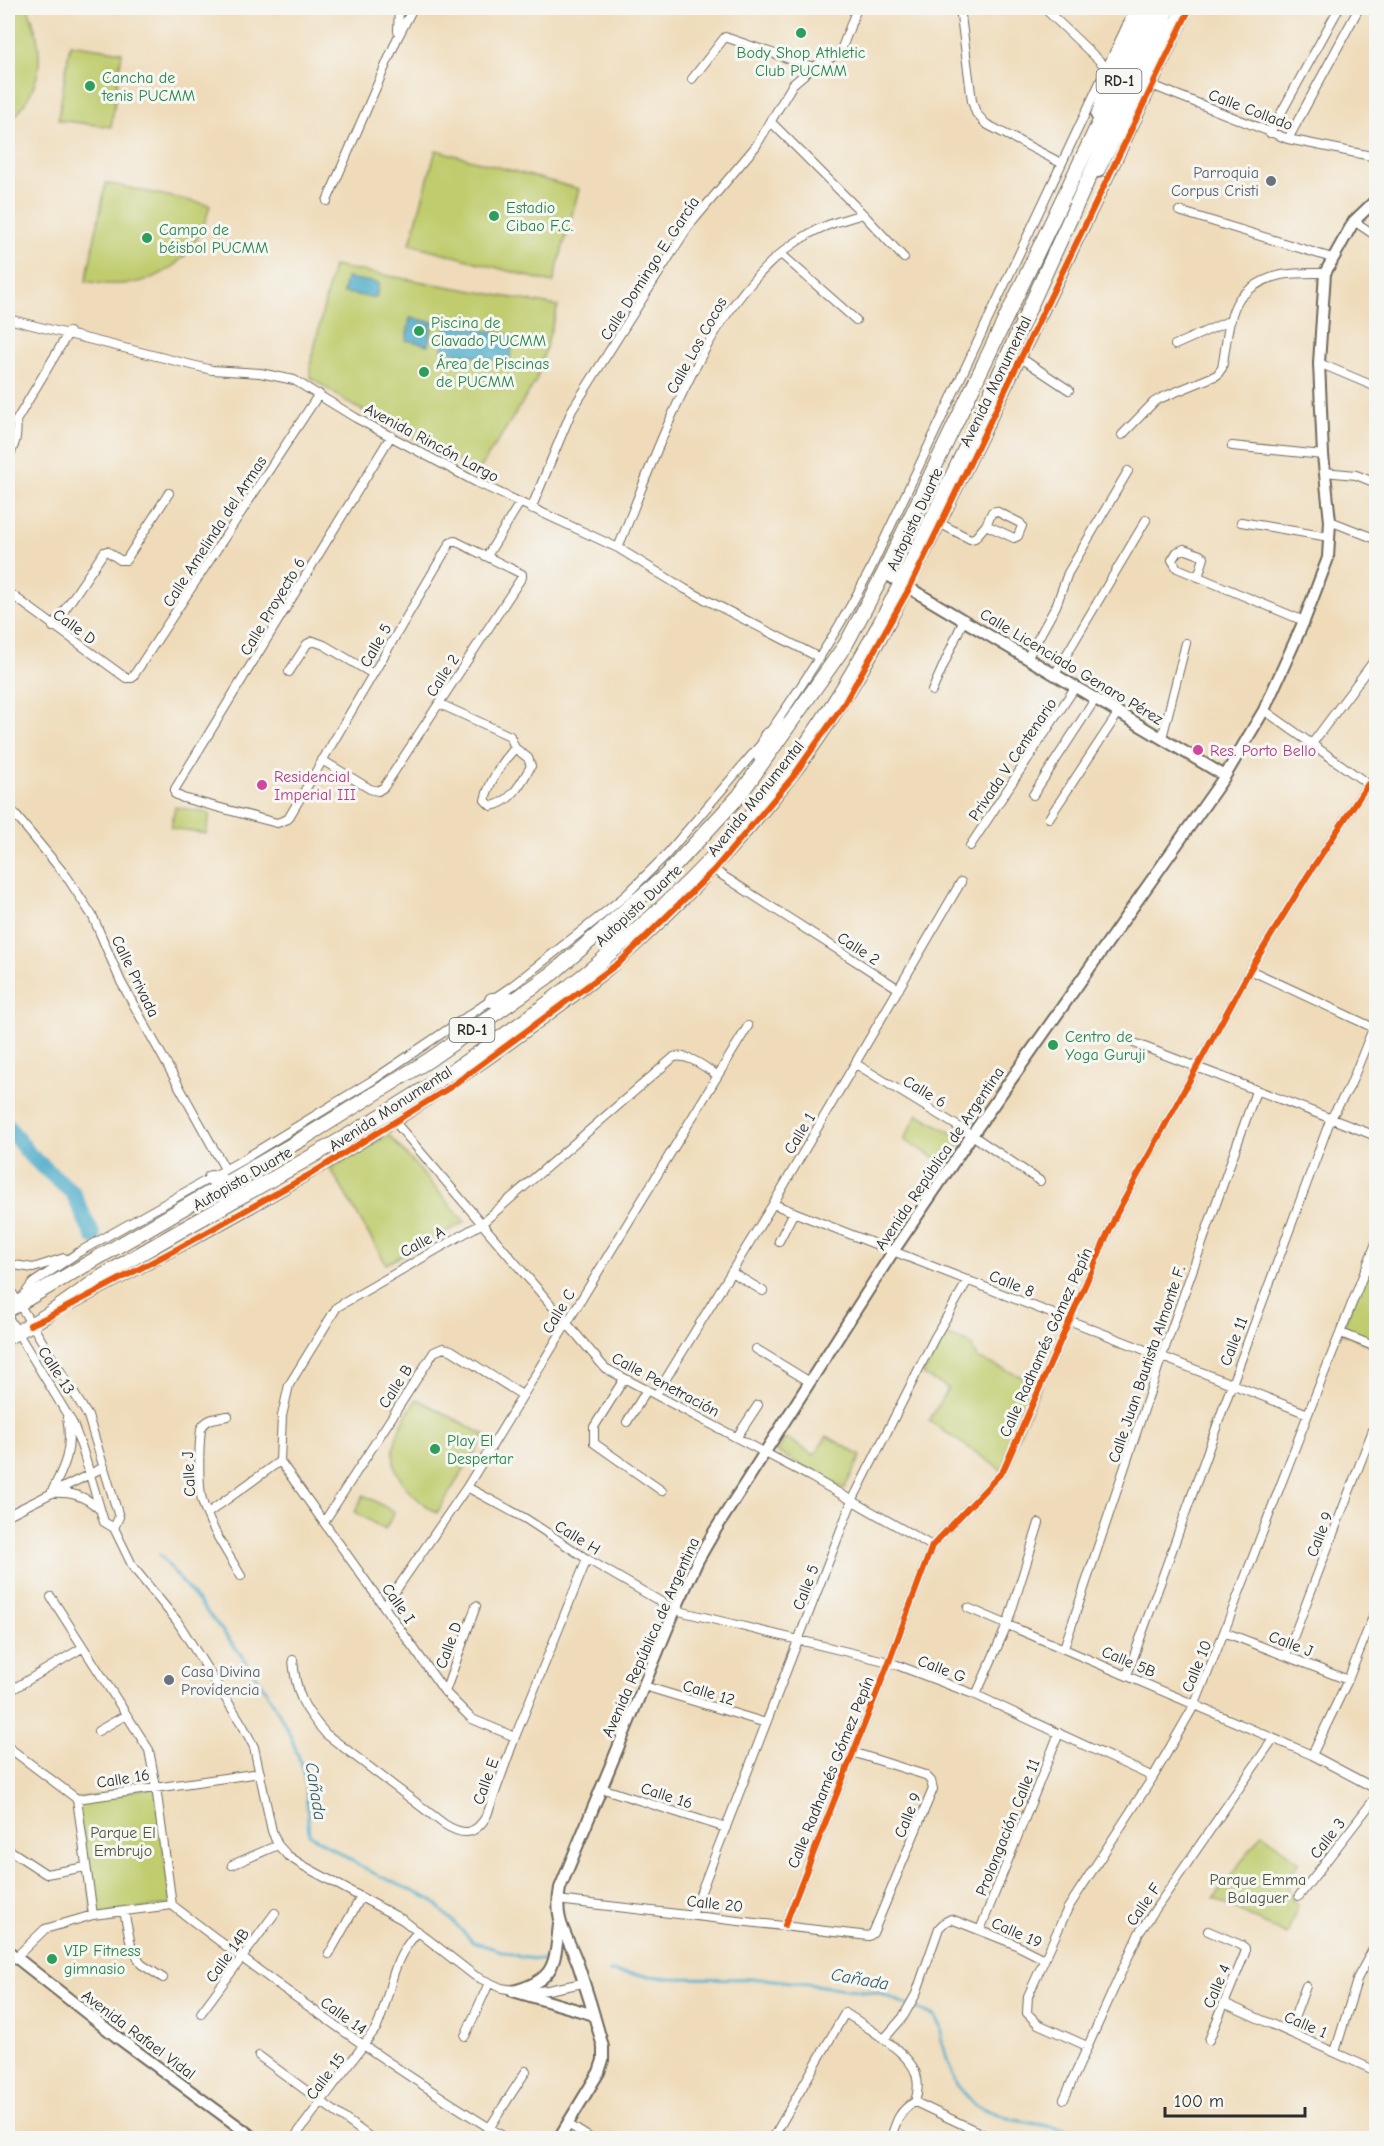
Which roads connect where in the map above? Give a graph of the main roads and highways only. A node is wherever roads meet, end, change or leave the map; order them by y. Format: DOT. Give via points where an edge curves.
graph roads {
  1 [pos="1141,8"];
  2 [pos="1154,8"];
  3 [pos="1168,8"];
  4 [pos="1183,8"];
  5 [pos="1084,154"];
  6 [pos="1377,200"];
  7 [pos="1070,222"];
  8 [pos="884,573"];
  9 [pos="906,585"];
  10 [pos="789,725"];
  11 [pos="757,769"];
  12 [pos="1225,776"];
  13 [pos="516,999"];
  14 [pos="481,1024"];
  15 [pos="227,1176"];
  16 [pos="202,1198"];
  17 [pos="13,1307"];
  18 [pos="12,1334"];
  19 [pos="560,1923"];
  20 [pos="12,1954"];
  21 [pos="594,2015"];
  22 [pos="254,2139"];
  23 [pos="559,2139"];
  1 -- 5 [label="main road, Autopista Duarte" via="1110,78"];
  2 -- 5 [label="highway, Autopista Duarte / RD-1"];
  3 -- 7 [label="highway, Autopista Duarte / RD-1"];
  4 -- 7 [label="main road"];
  5 -- 8 [label="highway, Autopista Duarte / RD-1"];
  6 -- 12 [label="main road, Avenida República de Argentina" via="1354,221 1325,273 1319,363 1330,521 1328,558 1264,710"];
  7 -- 9 [label="highway, Autopista Duarte / RD-1"];
  8 -- 9 [label="main road, Calle Licenciado Genaro Pérez"];
  8 -- 10 [label="highway, Autopista Duarte / RD-1" via="846,644"];
  9 -- 12 [label="main road, Calle Licenciado Genaro Pérez"];
  9 -- 18 [label="highway, Autopista Duarte / RD-1" via="825,717 779,783 667,903 590,971 397,1107 105,1275"];
  10 -- 11 [label="highway, Autopista Duarte / RD-1"];
  10 -- 11 [label="highway" via="767,736"];
  11 -- 13 [label="highway, Autopista Duarte / RD-1" via="739,796 666,875 553,973"];
  12 -- 19 [label="main road, Avenida República de Argentina" via="894,1250 698,1560 564,1874 557,1900"];
  13 -- 14 [label="highway, Autopista Duarte / RD-1"];
  13 -- 14 [label="highway" via="488,1002"];
  14 -- 15 [label="highway, Autopista Duarte / RD-1" via="429,1060"];
  15 -- 16 [label="highway, Autopista Duarte / RD-1"];
  15 -- 16 [label="highway" via="208,1179"];
  16 -- 17 [label="highway, Autopista Duarte / RD-1"];
  19 -- 21 [label="main road, Avenida República de Argentina"];
  19 -- 21 [label="main road" via="552,1968 532,1986 513,1991"];
  20 -- 22 [label="main road, Avenida Rafael Vidal"];
  21 -- 23 [label="main road, Avenida República de Argentina" via="603,2060"];
}
